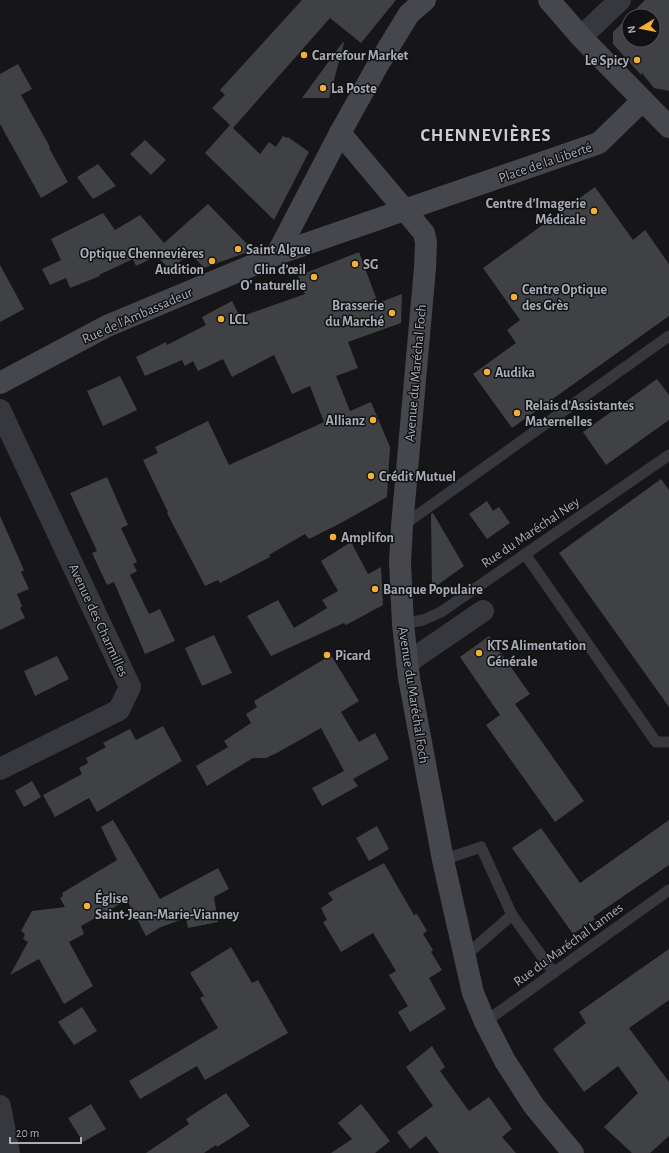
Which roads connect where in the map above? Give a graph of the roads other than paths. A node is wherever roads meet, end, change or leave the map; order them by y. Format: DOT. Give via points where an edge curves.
graph roads {
  1 [pos="425,0"];
  2 [pos="620,0"];
  3 [pos="554,3"];
  4 [pos="581,37"];
  5 [pos="642,101"];
  6 [pos="668,123"];
  7 [pos="340,133"];
  8 [pos="405,210"];
  9 [pos="277,254"];
  10 [pos="669,336"];
  11 [pos="0,383"];
  12 [pos="0,410"];
  13 [pos="669,455"];
  14 [pos="402,526"];
  15 [pos="525,554"];
  16 [pos="483,611"];
  17 [pos="403,624"];
  18 [pos="407,663"];
  19 [pos="669,742"];
  20 [pos="0,769"];
  21 [pos="443,860"];
  22 [pos="669,890"];
  23 [pos="512,915"];
  24 [pos="464,957"];
  25 [pos="554,973"];
  26 [pos="485,1022"];
  27 [pos="0,1106"];
  28 [pos="9,1153"];
  29 [pos="573,1153"];
  1 -- 7 [label="main road" via="409,14"];
  2 -- 4 [label="street"];
  3 -- 4 [label="main road"];
  4 -- 5 [label="main road"];
  5 -- 6 [label="main road"];
  5 -- 8 [label="main road, Place de la Liberté" via="599,143"];
  7 -- 8 [label="main road"];
  7 -- 9 [label="main road"];
  8 -- 9 [label="main road, Place de la Liberté"];
  8 -- 14 [label="main road, Avenue du Maréchal Foch" via="424,233 426,242"];
  9 -- 11 [label="main road, Rue de l'Ambassadeur" via="107,326"];
  10 -- 14 [label="lane"];
  12 -- 20 [label="street, Avenue des Charmilles" via="130,687 119,710"];
  13 -- 15 [label="lane, Rue du Maréchal Ney"];
  14 -- 17 [label="main road, Avenue du Maréchal Foch" via="400,563"];
  15 -- 17 [label="lane, Rue du Maréchal Ney" via="441,612 423,620"];
  15 -- 19 [label="lane" via="656,742"];
  16 -- 18 [label="street"];
  17 -- 18 [label="main road, Avenue du Maréchal Foch"];
  18 -- 21 [label="main road, Avenue du Maréchal Foch"];
  21 -- 23 [label="lane" via="481,846"];
  21 -- 24 [label="main road, Avenue du Maréchal Foch"];
  22 -- 25 [label="lane, Rue du Maréchal Lannes"];
  23 -- 24 [label="lane"];
  23 -- 25 [label="lane"];
  24 -- 26 [label="main road, Avenue du Maréchal Foch" via="473,993"];
  25 -- 26 [label="lane, Rue du Maréchal Lannes"];
  26 -- 29 [label="main road, Avenue du Maréchal Foch" via="505,1061 534,1106"];
  27 -- 28 [label="street"];
}
